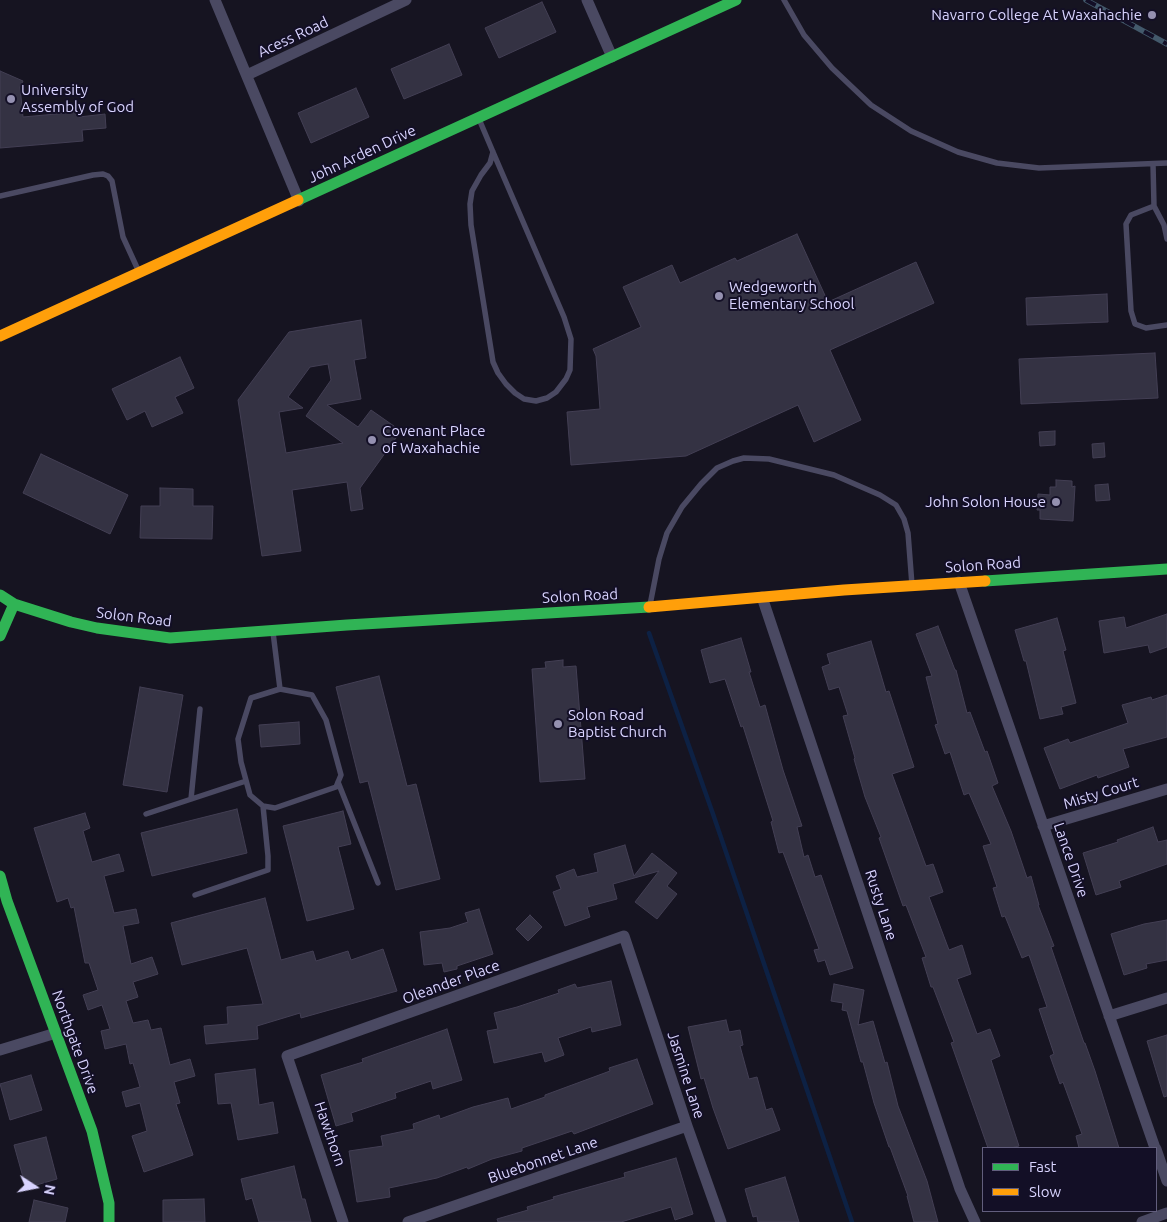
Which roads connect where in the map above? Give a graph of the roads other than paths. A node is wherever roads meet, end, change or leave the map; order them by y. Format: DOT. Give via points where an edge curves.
graph roads {
  1 [pos="215,0"];
  2 [pos="406,0"];
  3 [pos="587,0"];
  4 [pos="736,0"];
  5 [pos="784,0"];
  6 [pos="612,57"];
  7 [pos="247,75"];
  8 [pos="478,117"];
  9 [pos="493,152"];
  10 [pos="1167,163"];
  11 [pos="1152,164"];
  12 [pos="0,196"];
  13 [pos="299,200"];
  14 [pos="1154,206"];
  15 [pos="1167,239"];
  16 [pos="140,273"];
  17 [pos="1167,325"];
  18 [pos="0,336"];
  19 [pos="1167,569"];
  20 [pos="959,582"];
  21 [pos="912,585"];
  22 [pos="0,595"];
  23 [pos="762,597"];
  24 [pos="14,604"];
  25 [pos="650,607"];
  26 [pos="273,630"];
  27 [pos="0,636"];
  28 [pos="280,689"];
  29 [pos="200,709"];
  30 [pos="246,781"];
  31 [pos="338,782"];
  32 [pos="1167,789"];
  33 [pos="191,799"];
  34 [pos="263,806"];
  35 [pos="146,814"];
  36 [pos="1043,826"];
  37 [pos="0,876"];
  38 [pos="378,884"];
  39 [pos="195,895"];
  40 [pos="624,936"];
  41 [pos="1167,998"];
  42 [pos="1110,1016"];
  43 [pos="56,1033"];
  44 [pos="0,1050"];
  45 [pos="287,1056"];
  46 [pos="687,1126"];
  47 [pos="1155,1147"];
  48 [pos="1157,1152"];
  49 [pos="1167,1181"];
  50 [pos="1167,1213"];
  51 [pos="109,1222"];
  52 [pos="344,1222"];
  53 [pos="408,1222"];
  54 [pos="721,1222"];
  55 [pos="975,1222"];
  56 [pos="1142,1222"];
  1 -- 7 [label="street, Acess Road"];
  2 -- 7 [label="street, Acess Road"];
  3 -- 6 [label="street"];
  4 -- 6 [label="street, John Arden Drive"];
  5 -- 11 [label="lane" via="804,35 832,68 871,105 911,131 958,152 997,163 1040,168"];
  6 -- 8 [label="street, John Arden Drive"];
  7 -- 13 [label="street, Acess Road"];
  8 -- 9 [label="lane"];
  8 -- 13 [label="street, John Arden Drive"];
  9 -- 9 [label="lane" via="571,338 570,370 566,379 556,392 536,402 515,393 493,362 470,204 472,191 490,163"];
  10 -- 11 [label="lane"];
  11 -- 14 [label="lane"];
  12 -- 16 [label="lane" via="93,175 108,176 112,181 123,237"];
  13 -- 16 [label="street, John Arden Drive"];
  14 -- 15 [label="lane"];
  14 -- 17 [label="lane" via="1131,215 1126,224 1131,311 1135,324 1146,328"];
  16 -- 18 [label="street, John Arden Drive"];
  19 -- 20 [label="street, Solon Road"];
  20 -- 21 [label="street, Solon Road"];
  20 -- 36 [label="street, Lance Drive"];
  21 -- 23 [label="street, Solon Road"];
  21 -- 25 [label="lane" via="908,533 896,505 834,475 769,459 744,458 717,468 682,507 667,533"];
  22 -- 24 [label="street, Solon Road"];
  23 -- 25 [label="street, Solon Road"];
  23 -- 55 [label="street, Rusty Lane" via="960,1189"];
  24 -- 26 [label="street, Solon Road" via="97,628 170,638"];
  24 -- 27 [label="street"];
  25 -- 26 [label="street, Solon Road"];
  26 -- 28 [label="lane"];
  28 -- 30 [label="lane" via="251,698 238,739"];
  28 -- 31 [label="lane" via="312,695 326,720 341,775"];
  29 -- 33 [label="lane"];
  30 -- 33 [label="lane"];
  30 -- 34 [label="lane" via="250,795"];
  31 -- 34 [label="lane" via="336,787 274,808"];
  31 -- 38 [label="lane"];
  32 -- 36 [label="street, Misty Court"];
  33 -- 35 [label="lane"];
  34 -- 39 [label="lane" via="268,870"];
  36 -- 42 [label="street, Lance Drive"];
  37 -- 43 [label="street, Northgate Drive"];
  40 -- 45 [label="street, Oleander Place"];
  40 -- 46 [label="street, Jasmine Lane"];
  41 -- 42 [label="street"];
  42 -- 47 [label="street, Lance Drive"];
  43 -- 44 [label="street"];
  43 -- 51 [label="street, Northgate Drive" via="92,1131 109,1203"];
  45 -- 52 [label="street, Hawthorn"];
  46 -- 53 [label="street, Bluebonnet Lane"];
  46 -- 54 [label="street, Jasmine Lane"];
  48 -- 49 [label="street, Lance Drive"];
  50 -- 56 [label="street"];
}
